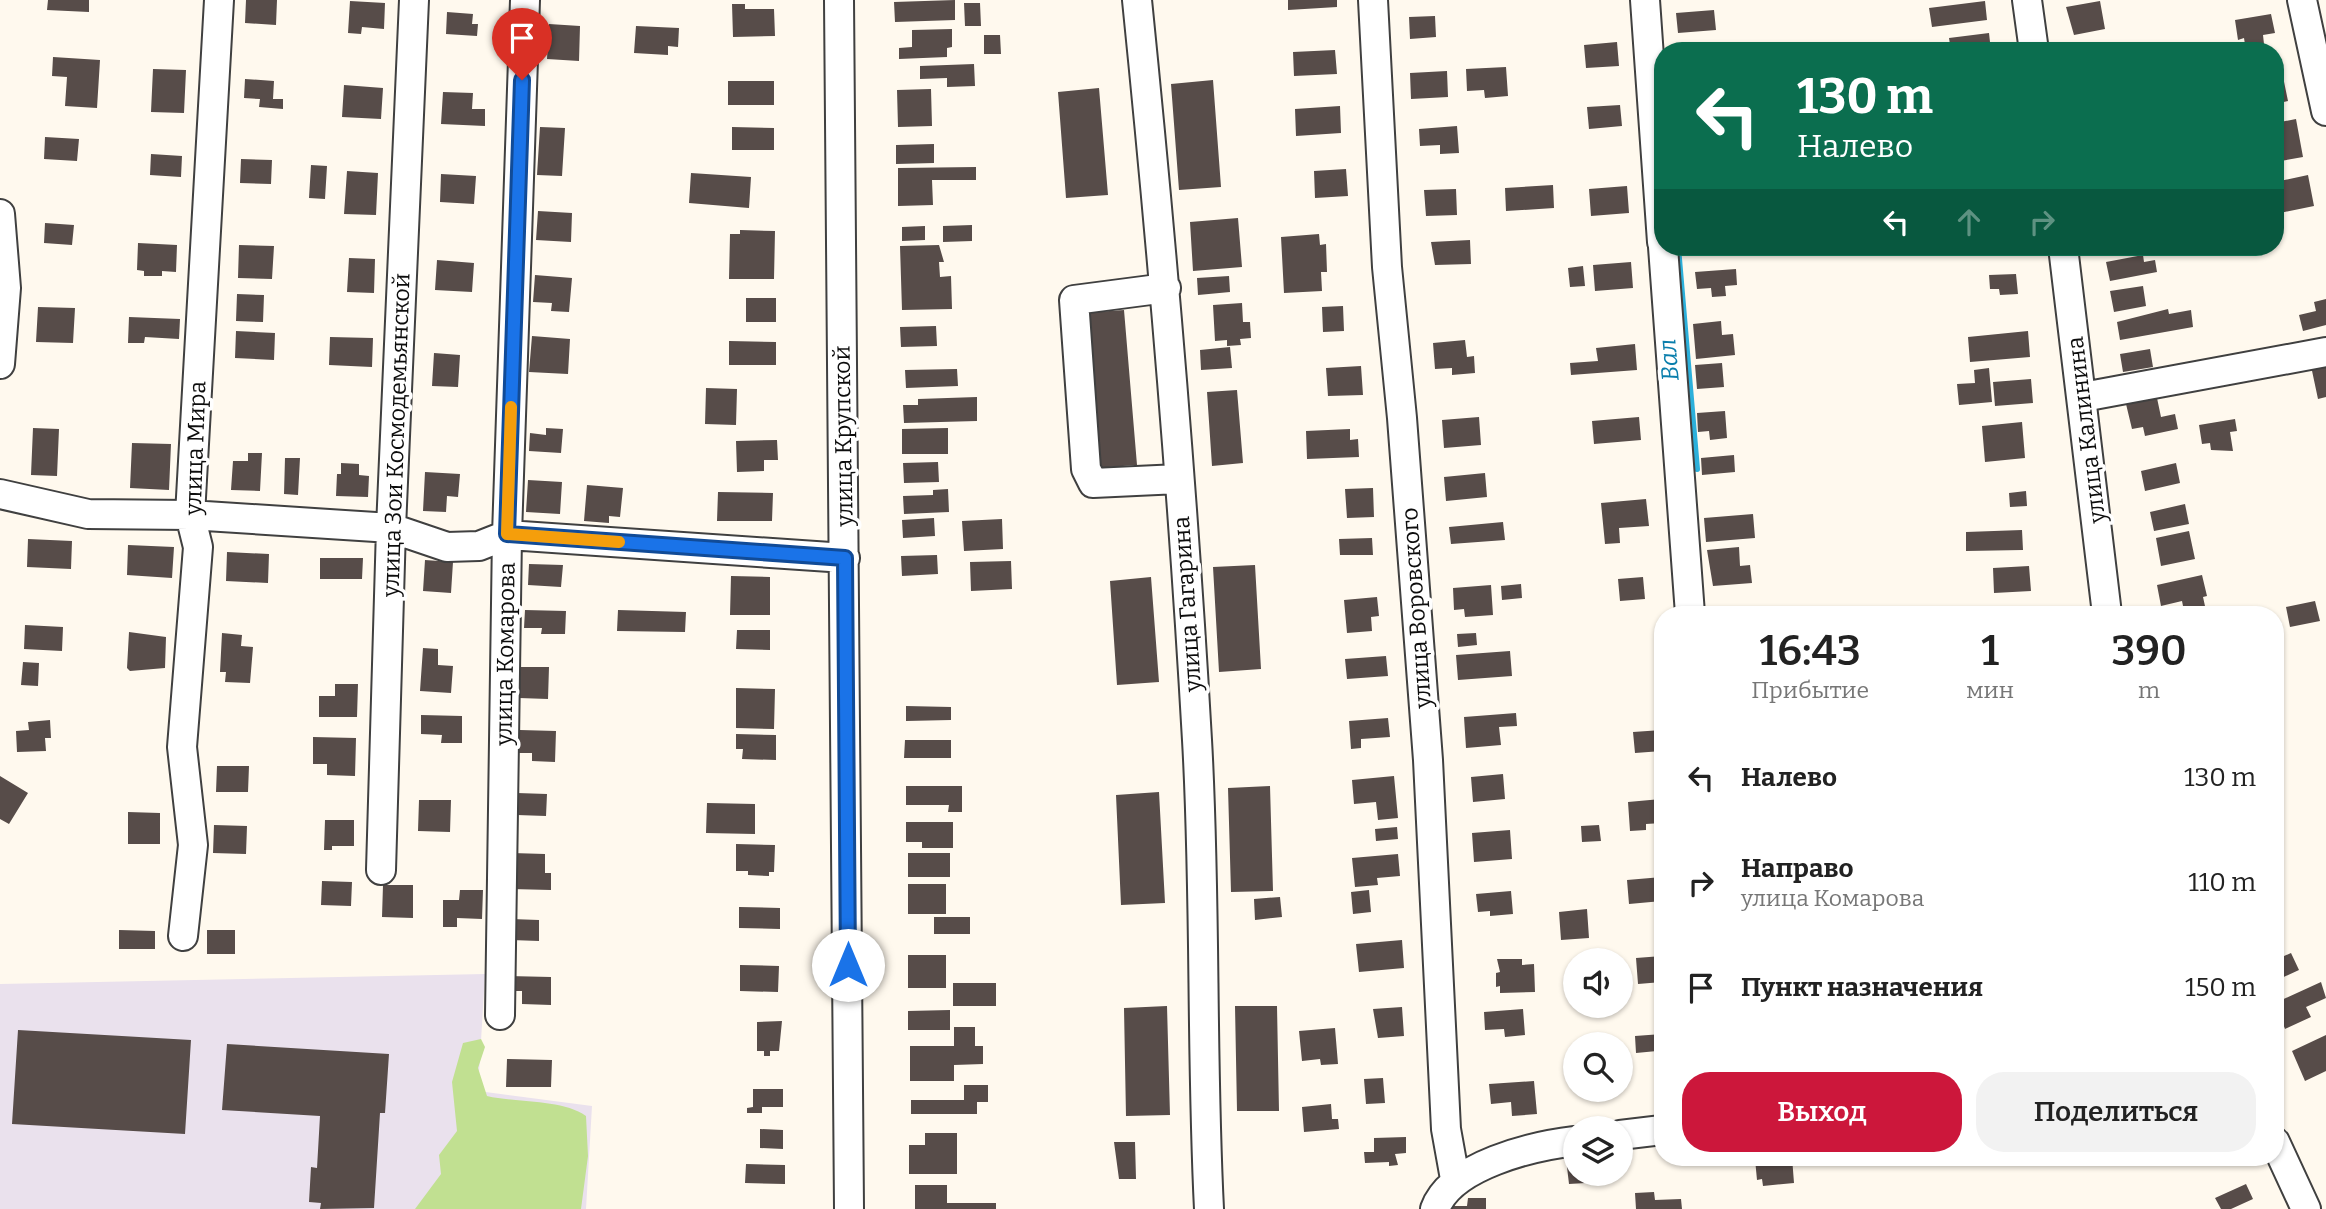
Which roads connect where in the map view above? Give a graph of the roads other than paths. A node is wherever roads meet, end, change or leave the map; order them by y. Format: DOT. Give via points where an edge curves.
graph roads {
  1 [pos="219,0"];
  2 [pos="414,0"];
  3 [pos="525,0"];
  4 [pos="839,0"];
  5 [pos="1137,0"];
  6 [pos="1373,0"];
  7 [pos="1645,0"];
  8 [pos="2027,0"];
  9 [pos="2302,0"];
  10 [pos="2034,42"];
  11 [pos="2326,111"];
  12 [pos="1654,122"];
  13 [pos="0,214"];
  14 [pos="1664,256"];
  15 [pos="2064,256"];
  16 [pos="1166,288"];
  17 [pos="2326,352"];
  18 [pos="0,364"];
  19 [pos="2083,397"];
  20 [pos="1179,479"];
  21 [pos="0,494"];
  22 [pos="190,515"];
  23 [pos="391,528"];
  24 [pos="507,534"];
  25 [pos="845,558"];
  26 [pos="1688,606"];
  27 [pos="2106,606"];
  28 [pos="381,870"];
  29 [pos="183,936"];
  30 [pos="500,1015"];
  31 [pos="1654,1131"];
  32 [pos="1633,1133"];
  33 [pos="1563,1142"];
  34 [pos="2284,1161"];
  35 [pos="1455,1179"];
  36 [pos="849,1209"];
  37 [pos="1209,1209"];
  38 [pos="1434,1209"];
  39 [pos="2306,1209"];
  1 -- 22 [label="street, улица Мира"];
  2 -- 23 [label="street, улица Зои Космодемьянской"];
  3 -- 24 [label="street, улица Комарова"];
  4 -- 25 [label="street, улица Крупской"];
  5 -- 16 [label="street, улица Гагарина"];
  6 -- 35 [label="street, улица Воровского" via="1387,267 1428,760 1446,1129"];
  7 -- 12 [label="street"];
  8 -- 10 [label="street"];
  9 -- 11 [label="street"];
  13 -- 18 [label="street" via="6,288"];
  14 -- 26 [label="street"];
  15 -- 19 [label="street, улица Калинина"];
  16 -- 20 [label="street, улица Гагарина"];
  16 -- 20 [label="street" via="1074,300 1079,378 1086,469 1093,483"];
  17 -- 19 [label="street"];
  19 -- 27 [label="street, улица Калинина"];
  20 -- 37 [label="street, улица Гагарина" via="1197,744"];
  21 -- 22 [label="street" via="88,514"];
  22 -- 23 [label="street"];
  22 -- 29 [label="street, улица Мира" via="198,547 182,747 193,845"];
  23 -- 24 [label="street" via="447,547 479,546"];
  23 -- 28 [label="street, улица Зои Космодемьянской"];
  24 -- 25 [label="street"];
  24 -- 30 [label="street, улица Комарова"];
  25 -- 36 [label="street, улица Крупской"];
  31 -- 32 [label="street"];
  33 -- 35 [label="street" via="1537,1145"];
  34 -- 39 [label="street"];
  35 -- 38 [label="street"];
}
